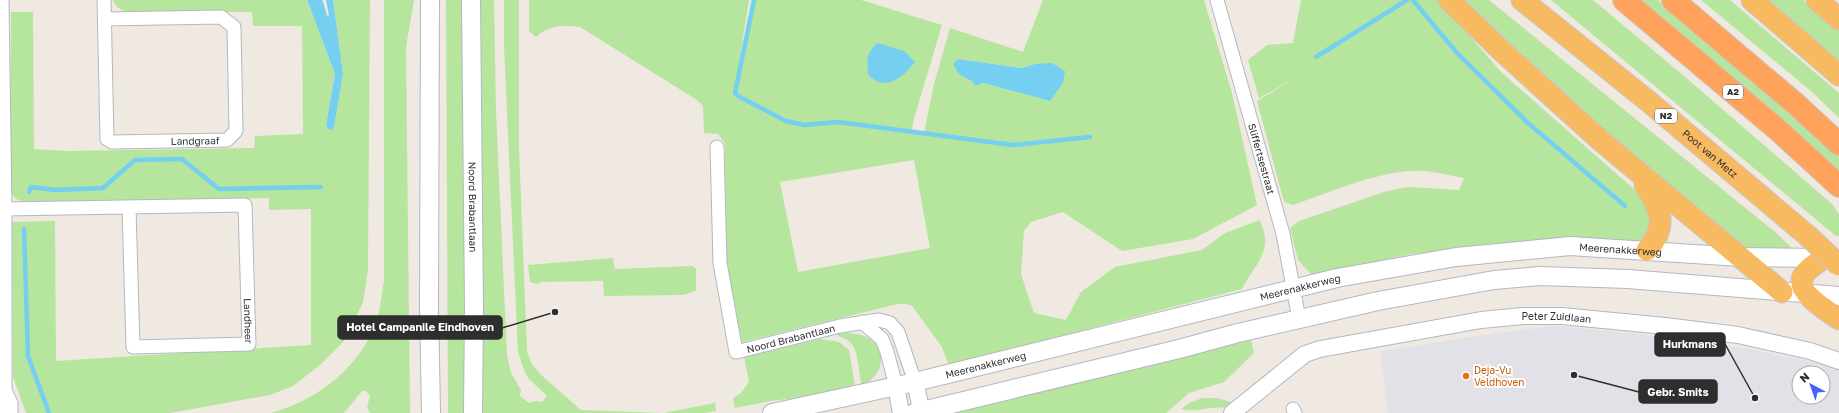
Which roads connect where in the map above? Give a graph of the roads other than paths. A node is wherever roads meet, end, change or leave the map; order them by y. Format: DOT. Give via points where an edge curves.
graph roads {
  1 [pos="2,0"];
  2 [pos="104,0"];
  3 [pos="430,0"];
  4 [pos="471,0"];
  5 [pos="1217,0"];
  6 [pos="1449,0"];
  7 [pos="1522,0"];
  8 [pos="1624,0"];
  9 [pos="1673,0"];
  10 [pos="1752,0"];
  11 [pos="1817,0"];
  12 [pos="105,19"];
  13 [pos="1839,19"];
  14 [pos="1839,75"];
  15 [pos="1839,144"];
  16 [pos="717,147"];
  17 [pos="1636,171"];
  18 [pos="1839,186"];
  19 [pos="129,208"];
  20 [pos="5,209"];
  21 [pos="1647,250"];
  22 [pos="1740,257"];
  23 [pos="1834,260"];
  24 [pos="1293,290"];
  25 [pos="1782,292"];
  26 [pos="1805,293"];
  27 [pos="1839,296"];
  28 [pos="1299,319"];
  29 [pos="1839,319"];
  30 [pos="2,321"];
  31 [pos="862,322"];
  32 [pos="1839,361"];
  33 [pos="1281,374"];
  34 [pos="915,382"];
  35 [pos="896,386"];
  36 [pos="5,391"];
  37 [pos="0,413"];
  38 [pos="11,413"];
  39 [pos="431,413"];
  40 [pos="473,413"];
  41 [pos="772,413"];
  42 [pos="901,413"];
  43 [pos="919,413"];
  44 [pos="1232,413"];
  45 [pos="1250,413"];
  1 -- 20 [label="street"];
  2 -- 12 [label="street, Landgraaf"];
  3 -- 39 [label="main road"];
  4 -- 40 [label="main road, Noord Brabantlaan"];
  5 -- 24 [label="street, Sliffertsestraat" via="1283,234"];
  6 -- 17 [label="highway"];
  7 -- 23 [label="highway, Poot van Metz / N2, bridge" via="1654,106"];
  8 -- 18 [label="highway, A2" via="1778,130"];
  9 -- 15 [label="highway"];
  10 -- 14 [label="highway"];
  11 -- 13 [label="highway"];
  12 -- 12 [label="street, Landgraaf" via="221,17 234,27 236,131 227,140 112,142 107,139"];
  16 -- 31 [label="street, Noord Brabantlaan" via="720,263 736,352"];
  17 -- 21 [label="highway" via="1657,204 1661,217 1657,237"];
  17 -- 22 [label="highway"];
  19 -- 19 [label="street, Landheer" via="244,205 249,344 133,347"];
  19 -- 20 [label="street, Landheer"];
  20 -- 30 [label="street"];
  21 -- 22 [label="main road, Meerenakkerweg"];
  21 -- 24 [label="main road, Meerenakkerweg" via="1570,246 1456,257 1337,278"];
  22 -- 23 [label="main road, Meerenakkerweg"];
  22 -- 25 [label="highway"];
  23 -- 26 [label="highway" via="1804,275 1802,285"];
  24 -- 28 [label="street, Sliffertsestraat"];
  24 -- 34 [label="main road, Meerenakkerweg"];
  25 -- 26 [label="main road"];
  25 -- 28 [label="main road" via="1628,279 1540,276 1494,280 1378,301"];
  26 -- 27 [label="main road"];
  26 -- 29 [label="highway"];
  28 -- 43 [label="main road"];
  30 -- 36 [label="street"];
  31 -- 34 [label="street, Noord Brabantlaan" via="879,320 890,323 898,332"];
  31 -- 35 [label="street" via="882,339 888,352"];
  32 -- 33 [label="street, Peter Zuidlaan" via="1810,351 1738,335 1562,316 1523,316 1481,320 1320,349 1305,354"];
  33 -- 44 [label="street, Peter Zuidlaan"];
  33 -- 45 [label="street, Peter Zuidlaan"];
  34 -- 35 [label="main road, Meerenakkerweg"];
  34 -- 43 [label="street"];
  35 -- 41 [label="main road, Meerenakkerweg"];
  35 -- 42 [label="street"];
  36 -- 37 [label="street"];
  36 -- 38 [label="street" via="11,403"];
}
